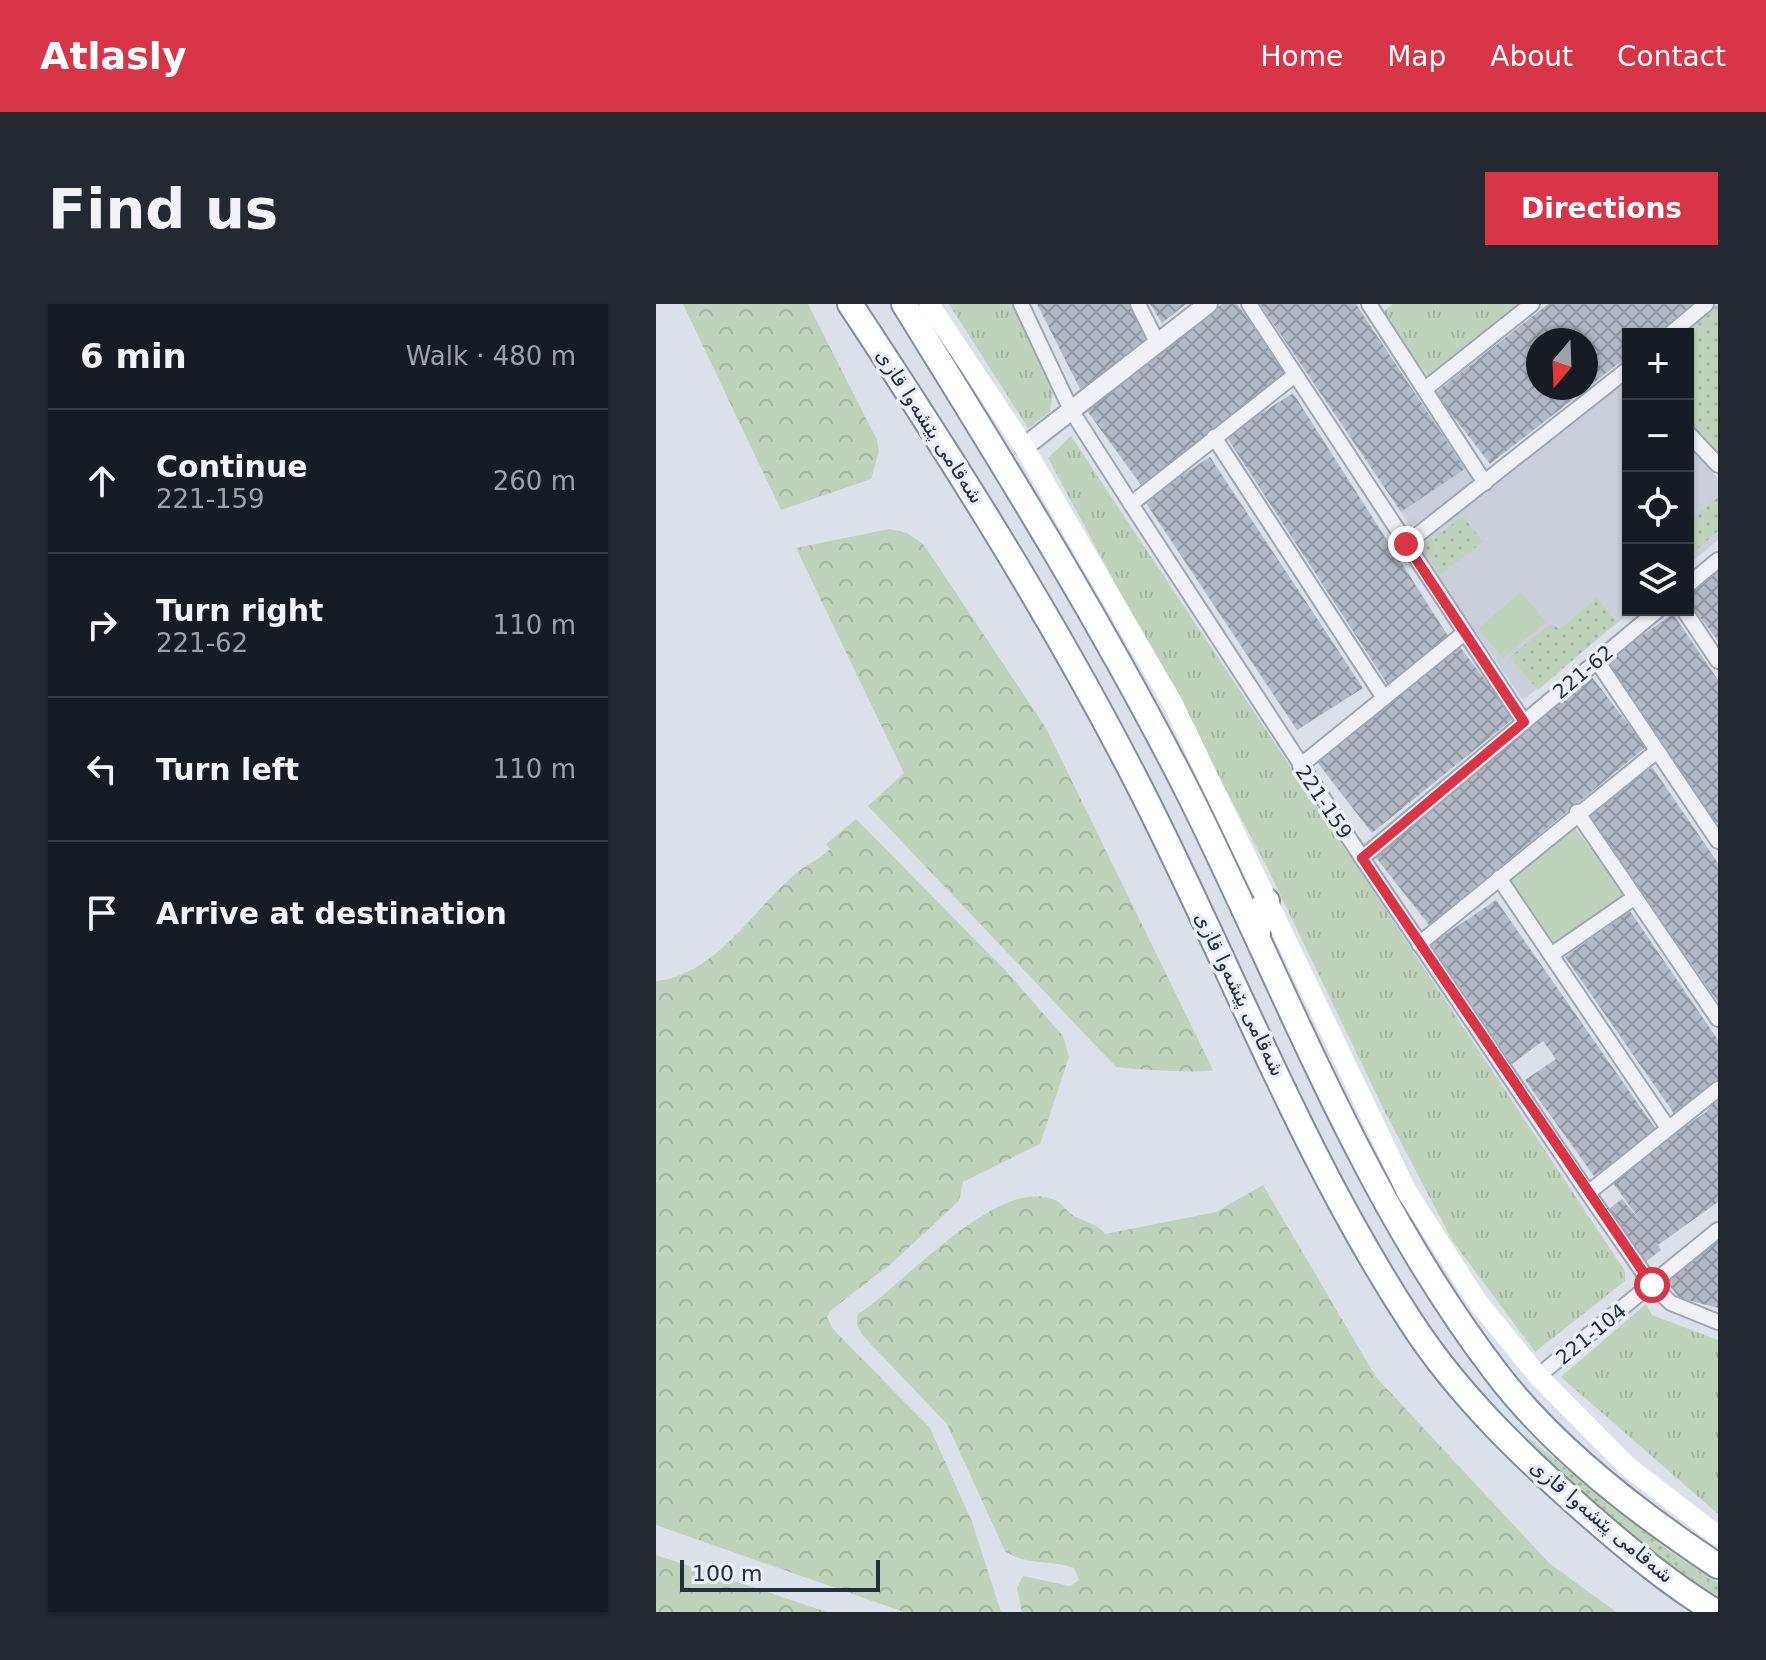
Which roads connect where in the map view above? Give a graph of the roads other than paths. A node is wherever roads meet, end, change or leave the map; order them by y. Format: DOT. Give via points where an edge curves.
graph roads {
  1 [pos="850,304"];
  2 [pos="904,304"];
  3 [pos="929,304"];
  4 [pos="1021,304"];
  5 [pos="1138,304"];
  6 [pos="1208,304"];
  7 [pos="1249,304"];
  8 [pos="1532,304"];
  9 [pos="1706,304"];
  10 [pos="1371,305"];
  11 [pos="1677,328"];
  12 [pos="1157,342"];
  13 [pos="1622,374"];
  14 [pos="1295,375"];
  15 [pos="1425,389"];
  16 [pos="1071,410"];
  17 [pos="1214,437"];
  18 [pos="1694,439"];
  19 [pos="1024,447"];
  20 [pos="1718,465"];
  21 [pos="1485,483"];
  22 [pos="1131,504"];
  23 [pos="1406,544"];
  24 [pos="1718,560"];
  25 [pos="1694,580"];
  26 [pos="1651,616"];
  27 [pos="1688,616"];
  28 [pos="1463,634"];
  29 [pos="1597,661"];
  30 [pos="1718,661"];
  31 [pos="1384,698"];
  32 [pos="1524,722"];
  33 [pos="1657,751"];
  34 [pos="1300,766"];
  35 [pos="1577,812"];
  36 [pos="1716,834"];
  37 [pos="1362,858"];
  38 [pos="1499,878"];
  39 [pos="1635,897"];
  40 [pos="1267,901"];
  41 [pos="1259,939"];
  42 [pos="1419,944"];
  43 [pos="1551,955"];
  44 [pos="1718,1019"];
  45 [pos="1718,1089"];
  46 [pos="1668,1128"];
  47 [pos="1588,1193"];
  48 [pos="1718,1230"];
  49 [pos="1419,1256"];
  50 [pos="1383,1276"];
  51 [pos="1652,1285"];
  52 [pos="1718,1322"];
  53 [pos="1473,1339"];
  54 [pos="1432,1351"];
  55 [pos="1538,1376"];
  56 [pos="1718,1536"];
  57 [pos="1718,1566"];
  58 [pos="1716,1612"];
  1 -- 50 [label="highway, شەقامی پێشەوا قازی" via="971,486 1078,667"];
  2 -- 41 [label="highway, شەقامی پێشەوا قازی" via="1113,653"];
  3 -- 19 [label="main road"];
  4 -- 16 [label="street, 221-159"];
  5 -- 12 [label="street"];
  6 -- 12 [label="street"];
  7 -- 14 [label="street"];
  8 -- 15 [label="street"];
  9 -- 11 [label="street"];
  10 -- 15 [label="street"];
  12 -- 16 [label="street"];
  13 -- 21 [label="street"];
  14 -- 17 [label="street"];
  14 -- 23 [label="street"];
  15 -- 21 [label="street"];
  16 -- 19 [label="street"];
  16 -- 22 [label="street, 221-159"];
  17 -- 22 [label="street"];
  17 -- 31 [label="street"];
  18 -- 20 [label="street"];
  19 -- 40 [label="main road" via="1173,704"];
  21 -- 23 [label="street"];
  22 -- 34 [label="street, 221-159"];
  23 -- 28 [label="street"];
  24 -- 25 [label="street"];
  26 -- 29 [label="street, 221-62"];
  27 -- 30 [label="street"];
  28 -- 31 [label="street"];
  28 -- 32 [label="street"];
  29 -- 32 [label="street, 221-62"];
  29 -- 33 [label="street"];
  31 -- 34 [label="street"];
  32 -- 37 [label="street, 221-62"];
  33 -- 35 [label="street"];
  33 -- 36 [label="street"];
  34 -- 37 [label="street, 221-159"];
  35 -- 38 [label="street"];
  35 -- 39 [label="street"];
  37 -- 42 [label="street, 221-159"];
  38 -- 42 [label="street"];
  38 -- 43 [label="street"];
  39 -- 43 [label="street"];
  39 -- 44 [label="street"];
  40 -- 41 [label="highway" via="1258,912"];
  40 -- 55 [label="main road" via="1407,1192 1477,1301"];
  41 -- 49 [label="highway, شەقامی پێشەوا قازی" via="1345,1120"];
  42 -- 47 [label="street, 221-159"];
  43 -- 46 [label="street"];
  45 -- 46 [label="street"];
  46 -- 47 [label="street"];
  47 -- 51 [label="street, 221-159"];
  48 -- 51 [label="street, 221-104"];
  49 -- 50 [label="highway" via="1419,1274 1412,1284 1393,1285"];
  49 -- 53 [label="highway, شەقامی پێشەوا قازی"];
  50 -- 54 [label="highway, شەقامی پێشەوا قازی"];
  51 -- 52 [label="street, 221-159" via="1671,1303"];
  51 -- 55 [label="street, 221-104"];
  53 -- 54 [label="highway" via="1455,1324 1442,1326 1432,1335"];
  53 -- 57 [label="highway, شەقامی پێشەوا قازی" via="1496,1373 1582,1464"];
  54 -- 58 [label="highway, شەقامی پێشەوا قازی" via="1539,1471 1615,1537"];
  55 -- 56 [label="main road" via="1627,1466"];
}
